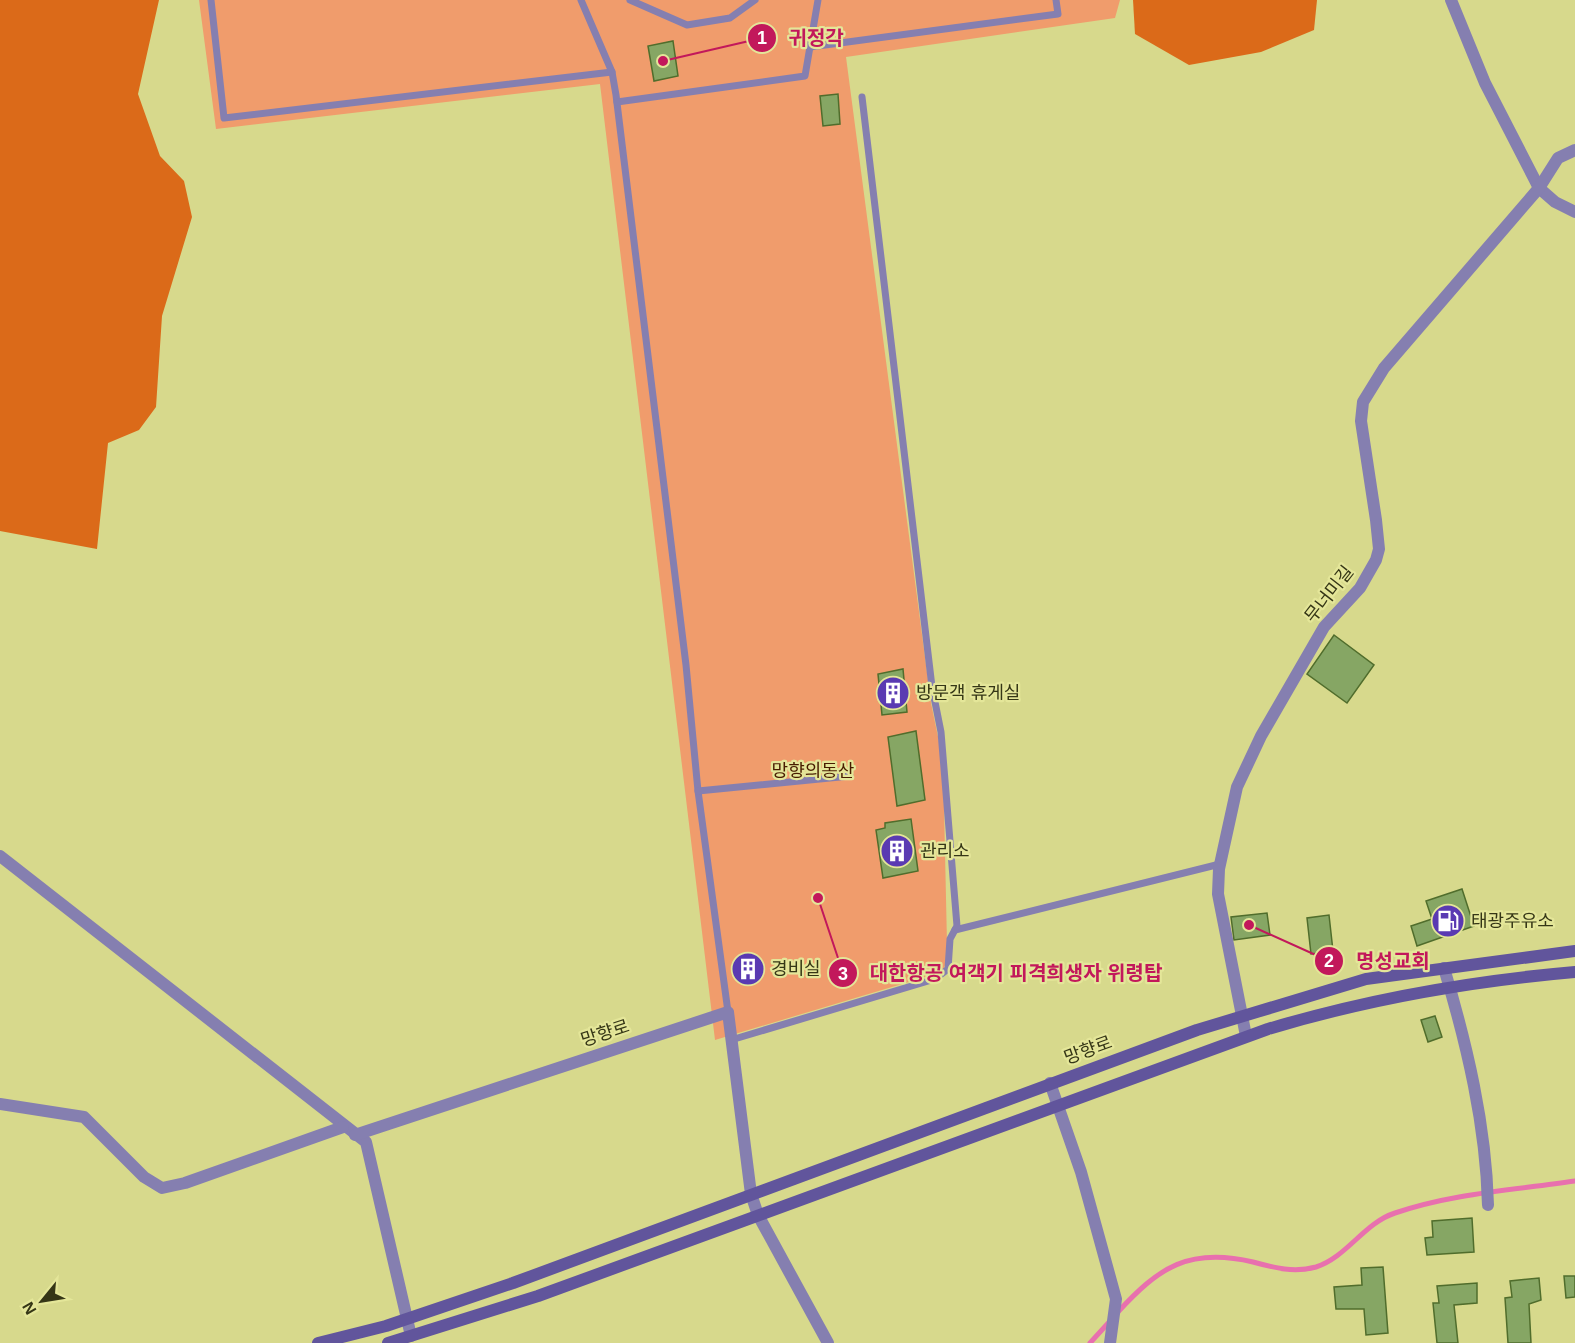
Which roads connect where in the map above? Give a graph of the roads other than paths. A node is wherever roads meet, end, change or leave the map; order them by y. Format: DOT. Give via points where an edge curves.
graph roads {
  1 [pos="211,0"];
  2 [pos="581,0"];
  3 [pos="630,0"];
  4 [pos="755,0"];
  5 [pos="818,0"];
  6 [pos="1056,0"];
  7 [pos="1451,0"];
  8 [pos="810,47"];
  9 [pos="612,72"];
  10 [pos="862,97"];
  11 [pos="617,102"];
  12 [pos="1575,150"];
  13 [pos="1539,188"];
  14 [pos="1575,212"];
  15 [pos="850,776"];
  16 [pos="698,791"];
  17 [pos="0,856"];
  18 [pos="1220,864"];
  19 [pos="955,930"];
  20 [pos="1575,951"];
  21 [pos="1444,968"];
  22 [pos="1575,972"];
  23 [pos="1450,988"];
  24 [pos="728,1012"];
  25 [pos="1241,1016"];
  26 [pos="1246,1036"];
  27 [pos="731,1040"];
  28 [pos="1050,1083"];
  29 [pos="0,1104"];
  30 [pos="1058,1104"];
  31 [pos="343,1126"];
  32 [pos="355,1134"];
  33 [pos="751,1194"];
  34 [pos="1488,1205"];
  35 [pos="758,1215"];
  36 [pos="407,1319"];
  37 [pos="411,1336"];
  38 [pos="318,1343"];
  39 [pos="388,1343"];
  40 [pos="828,1343"];
  41 [pos="1110,1343"];
  1 -- 9 [label="lane" via="224,118"];
  2 -- 9 [label="lane"];
  3 -- 4 [label="lane" via="687,25 730,18"];
  5 -- 8 [label="lane"];
  6 -- 8 [label="lane" via="1058,14"];
  7 -- 13 [label="street" via="1485,83"];
  8 -- 11 [label="lane" via="805,76"];
  9 -- 11 [label="lane"];
  10 -- 19 [label="lane" via="932,687 941,732"];
  11 -- 16 [label="lane"];
  12 -- 13 [label="street, 무너미길" via="1558,158"];
  13 -- 14 [label="street"];
  13 -- 18 [label="street, 무너미길" via="1384,368 1363,402 1361,421 1379,549 1376,560 1360,588 1324,627 1261,736 1237,787"];
  15 -- 16 [label="lane"];
  16 -- 24 [label="lane"];
  17 -- 31 [label="street"];
  18 -- 19 [label="lane"];
  18 -- 25 [label="street, 무너미길" via="1218,894"];
  19 -- 27 [label="lane" via="950,939 948,969 935,979"];
  20 -- 21 [label="main road, 망향로"];
  21 -- 23 [label="street"];
  21 -- 25 [label="main road, 망향로" via="1366,979"];
  22 -- 23 [label="main road"];
  23 -- 26 [label="main road" via="1329,1011"];
  23 -- 34 [label="street" via="1482,1122"];
  24 -- 27 [label="street"];
  24 -- 32 [label="street, 망향로"];
  25 -- 26 [label="street, 무너미길"];
  25 -- 28 [label="main road, 망향로"];
  26 -- 30 [label="main road"];
  27 -- 33 [label="street"];
  28 -- 30 [label="street"];
  28 -- 33 [label="main road, 망향로"];
  29 -- 31 [label="street" via="84,1117 144,1176 162,1188"];
  30 -- 35 [label="main road"];
  30 -- 41 [label="street" via="1116,1299"];
  31 -- 32 [label="street"];
  32 -- 36 [label="street" via="366,1142"];
  33 -- 35 [label="street"];
  33 -- 36 [label="main road, 망향로"];
  35 -- 37 [label="main road" via="538,1296"];
  35 -- 40 [label="street"];
  36 -- 37 [label="street"];
  36 -- 38 [label="main road, 망향로"];
  37 -- 39 [label="main road"];
}
